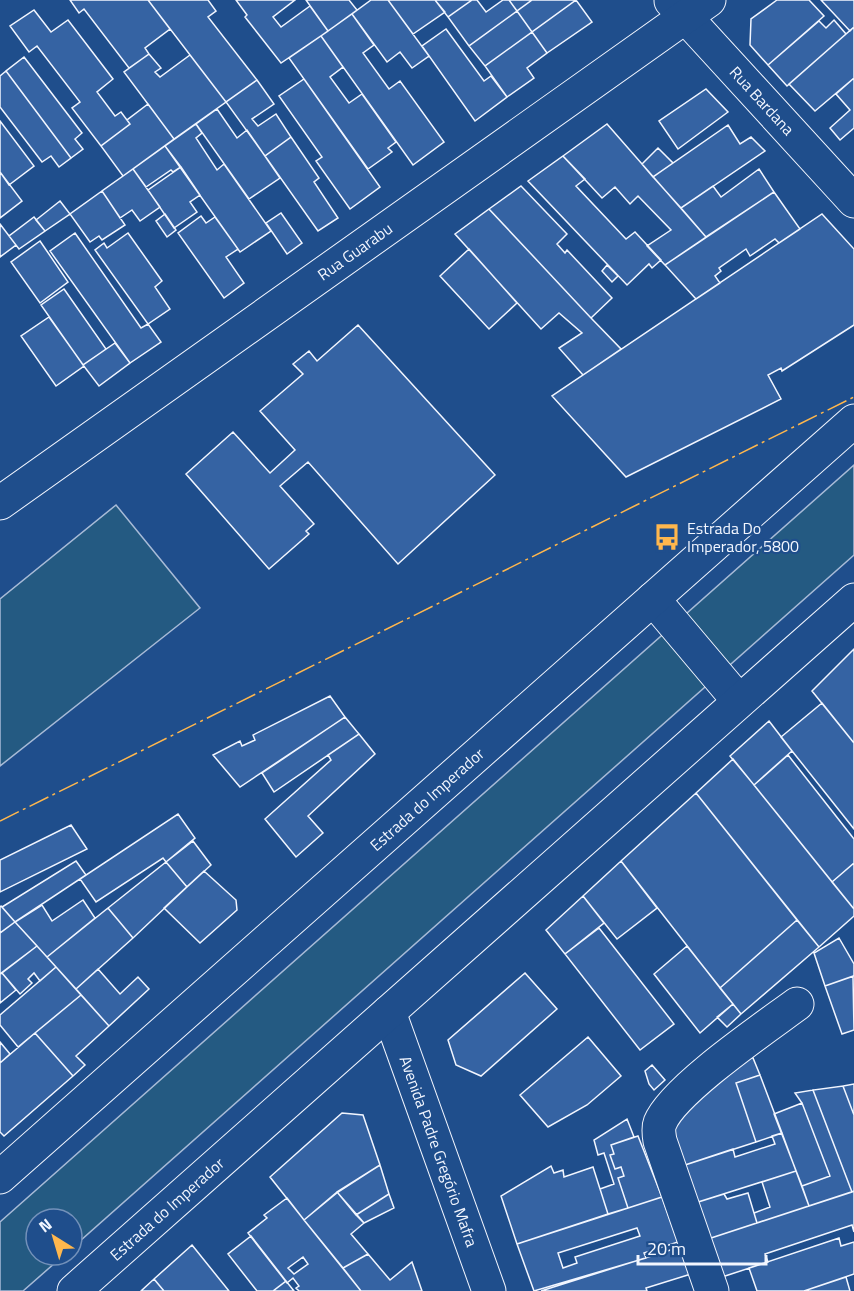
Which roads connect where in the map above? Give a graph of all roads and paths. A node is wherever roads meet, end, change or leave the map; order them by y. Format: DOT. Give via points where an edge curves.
graph roads {
  1 [pos="688,6"];
  2 [pos="854,201"];
  3 [pos="854,421"];
  4 [pos="0,503"];
  5 [pos="653,599"];
  6 [pos="854,600"];
  7 [pos="739,701"];
  8 [pos="797,1004"];
  9 [pos="389,1012"];
  10 [pos="0,1177"];
  11 [pos="74,1291"];
  12 [pos="489,1291"];
  13 [pos="712,1291"];
  1 -- 2 [label="main road, Rua Bardana"];
  1 -- 4 [label="main road, Rua Guarabu"];
  3 -- 5 [label="main road, Estrada do Imperador"];
  5 -- 7 [label="main road"];
  5 -- 10 [label="main road, Estrada do Imperador"];
  6 -- 7 [label="main road, Estrada do Imperador"];
  7 -- 9 [label="main road, Estrada do Imperador"];
  8 -- 13 [label="main road" via="684,1092 658,1125 660,1141"];
  9 -- 11 [label="main road, Estrada do Imperador"];
  9 -- 12 [label="main road, Avenida Padre Gregório Mafra"];
}
